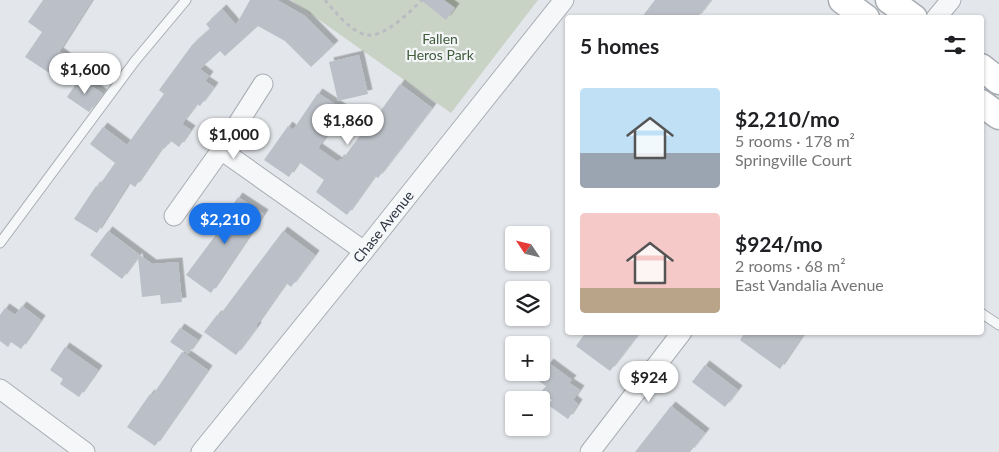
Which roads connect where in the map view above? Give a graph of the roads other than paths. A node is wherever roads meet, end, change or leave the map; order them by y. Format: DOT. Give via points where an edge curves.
graph roads {
  1 [pos="186,0"];
  2 [pos="564,0"];
  3 [pos="842,0"];
  4 [pos="889,0"];
  5 [pos="951,0"];
  6 [pos="862,15"];
  7 [pos="910,15"];
  8 [pos="938,15"];
  9 [pos="984,70"];
  10 [pos="999,81"];
  11 [pos="263,84"];
  12 [pos="984,105"];
  13 [pos="999,116"];
  14 [pos="221,150"];
  15 [pos="174,216"];
  16 [pos="0,243"];
  17 [pos="364,251"];
  18 [pos="984,315"];
  19 [pos="999,325"];
  20 [pos="680,335"];
  21 [pos="0,389"];
  22 [pos="85,452"];
  23 [pos="201,452"];
  24 [pos="590,452"];
  1 -- 16 [label="lane" via="135,61"];
  2 -- 17 [label="street, Chase Avenue"];
  3 -- 6 [label="main road"];
  4 -- 7 [label="main road"];
  5 -- 8 [label="street"];
  9 -- 10 [label="main road"];
  11 -- 14 [label="street"];
  12 -- 13 [label="main road"];
  14 -- 15 [label="street"];
  14 -- 17 [label="street"];
  17 -- 23 [label="street, Chase Avenue"];
  18 -- 19 [label="lane"];
  20 -- 24 [label="street"];
  21 -- 22 [label="street"];
}
